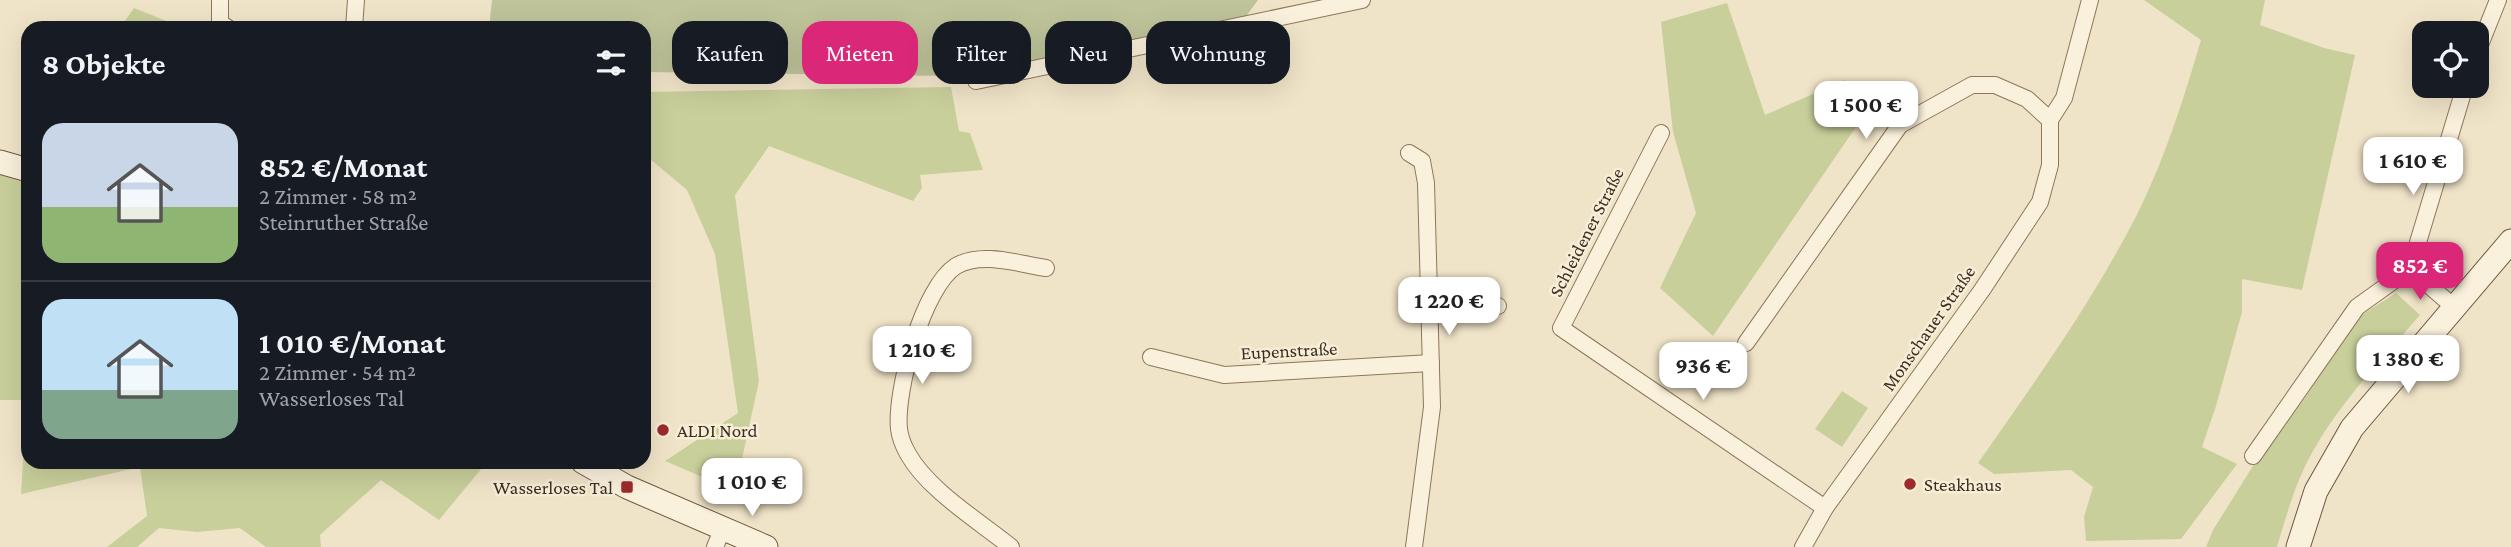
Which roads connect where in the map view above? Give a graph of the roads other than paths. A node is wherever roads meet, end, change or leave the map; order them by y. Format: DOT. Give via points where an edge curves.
graph roads {
  1 [pos="220,0"];
  2 [pos="356,0"];
  3 [pos="1362,0"];
  4 [pos="2090,0"];
  5 [pos="2497,2"];
  6 [pos="2511,13"];
  7 [pos="220,21"];
  8 [pos="354,21"];
  9 [pos="2489,22"];
  10 [pos="1031,69"];
  11 [pos="2461,98"];
  12 [pos="2050,120"];
  13 [pos="1661,133"];
  14 [pos="1409,153"];
  15 [pos="0,162"];
  16 [pos="21,168"];
  17 [pos="2511,242"];
  18 [pos="1046,268"];
  19 [pos="2410,269"];
  20 [pos="1429,306"];
  21 [pos="1498,306"];
  22 [pos="2454,307"];
  23 [pos="1746,343"];
  24 [pos="1151,357"];
  25 [pos="1432,363"];
  26 [pos="2253,456"];
  27 [pos="595,469"];
  28 [pos="1825,508"];
  29 [pos="719,538"];
  30 [pos="766,547"];
  31 [pos="1011,547"];
  32 [pos="1414,547"];
  33 [pos="1803,547"];
  34 [pos="2298,547"];
  1 -- 7 [label="street"];
  2 -- 8 [label="street"];
  3 -- 10 [label="street"];
  4 -- 12 [label="street, Monschauer Straße" via="2064,98"];
  5 -- 6 [label="street"];
  5 -- 9 [label="street"];
  11 -- 19 [label="street"];
  12 -- 23 [label="street" via="2027,99 1995,85 1972,85 1900,125"];
  12 -- 28 [label="street, Monschauer Straße" via="2050,164 2040,202"];
  13 -- 28 [label="street, Schleidener Straße" via="1561,328"];
  14 -- 20 [label="street" via="1422,161 1426,183"];
  15 -- 16 [label="street"];
  17 -- 22 [label="street"];
  18 -- 31 [label="street" via="979,260 957,266 943,278 922,316 901,400 899,430 917,469"];
  19 -- 22 [label="street"];
  19 -- 26 [label="street" via="2357,307"];
  20 -- 21 [label="street"];
  20 -- 25 [label="street"];
  22 -- 34 [label="street" via="2352,428 2316,491"];
  24 -- 25 [label="street, Eupenstraße" via="1224,375"];
  25 -- 32 [label="street" via="1432,407"];
  27 -- 29 [label="street"];
  28 -- 33 [label="street, Monschauer Straße"];
  29 -- 30 [label="street"];
}
